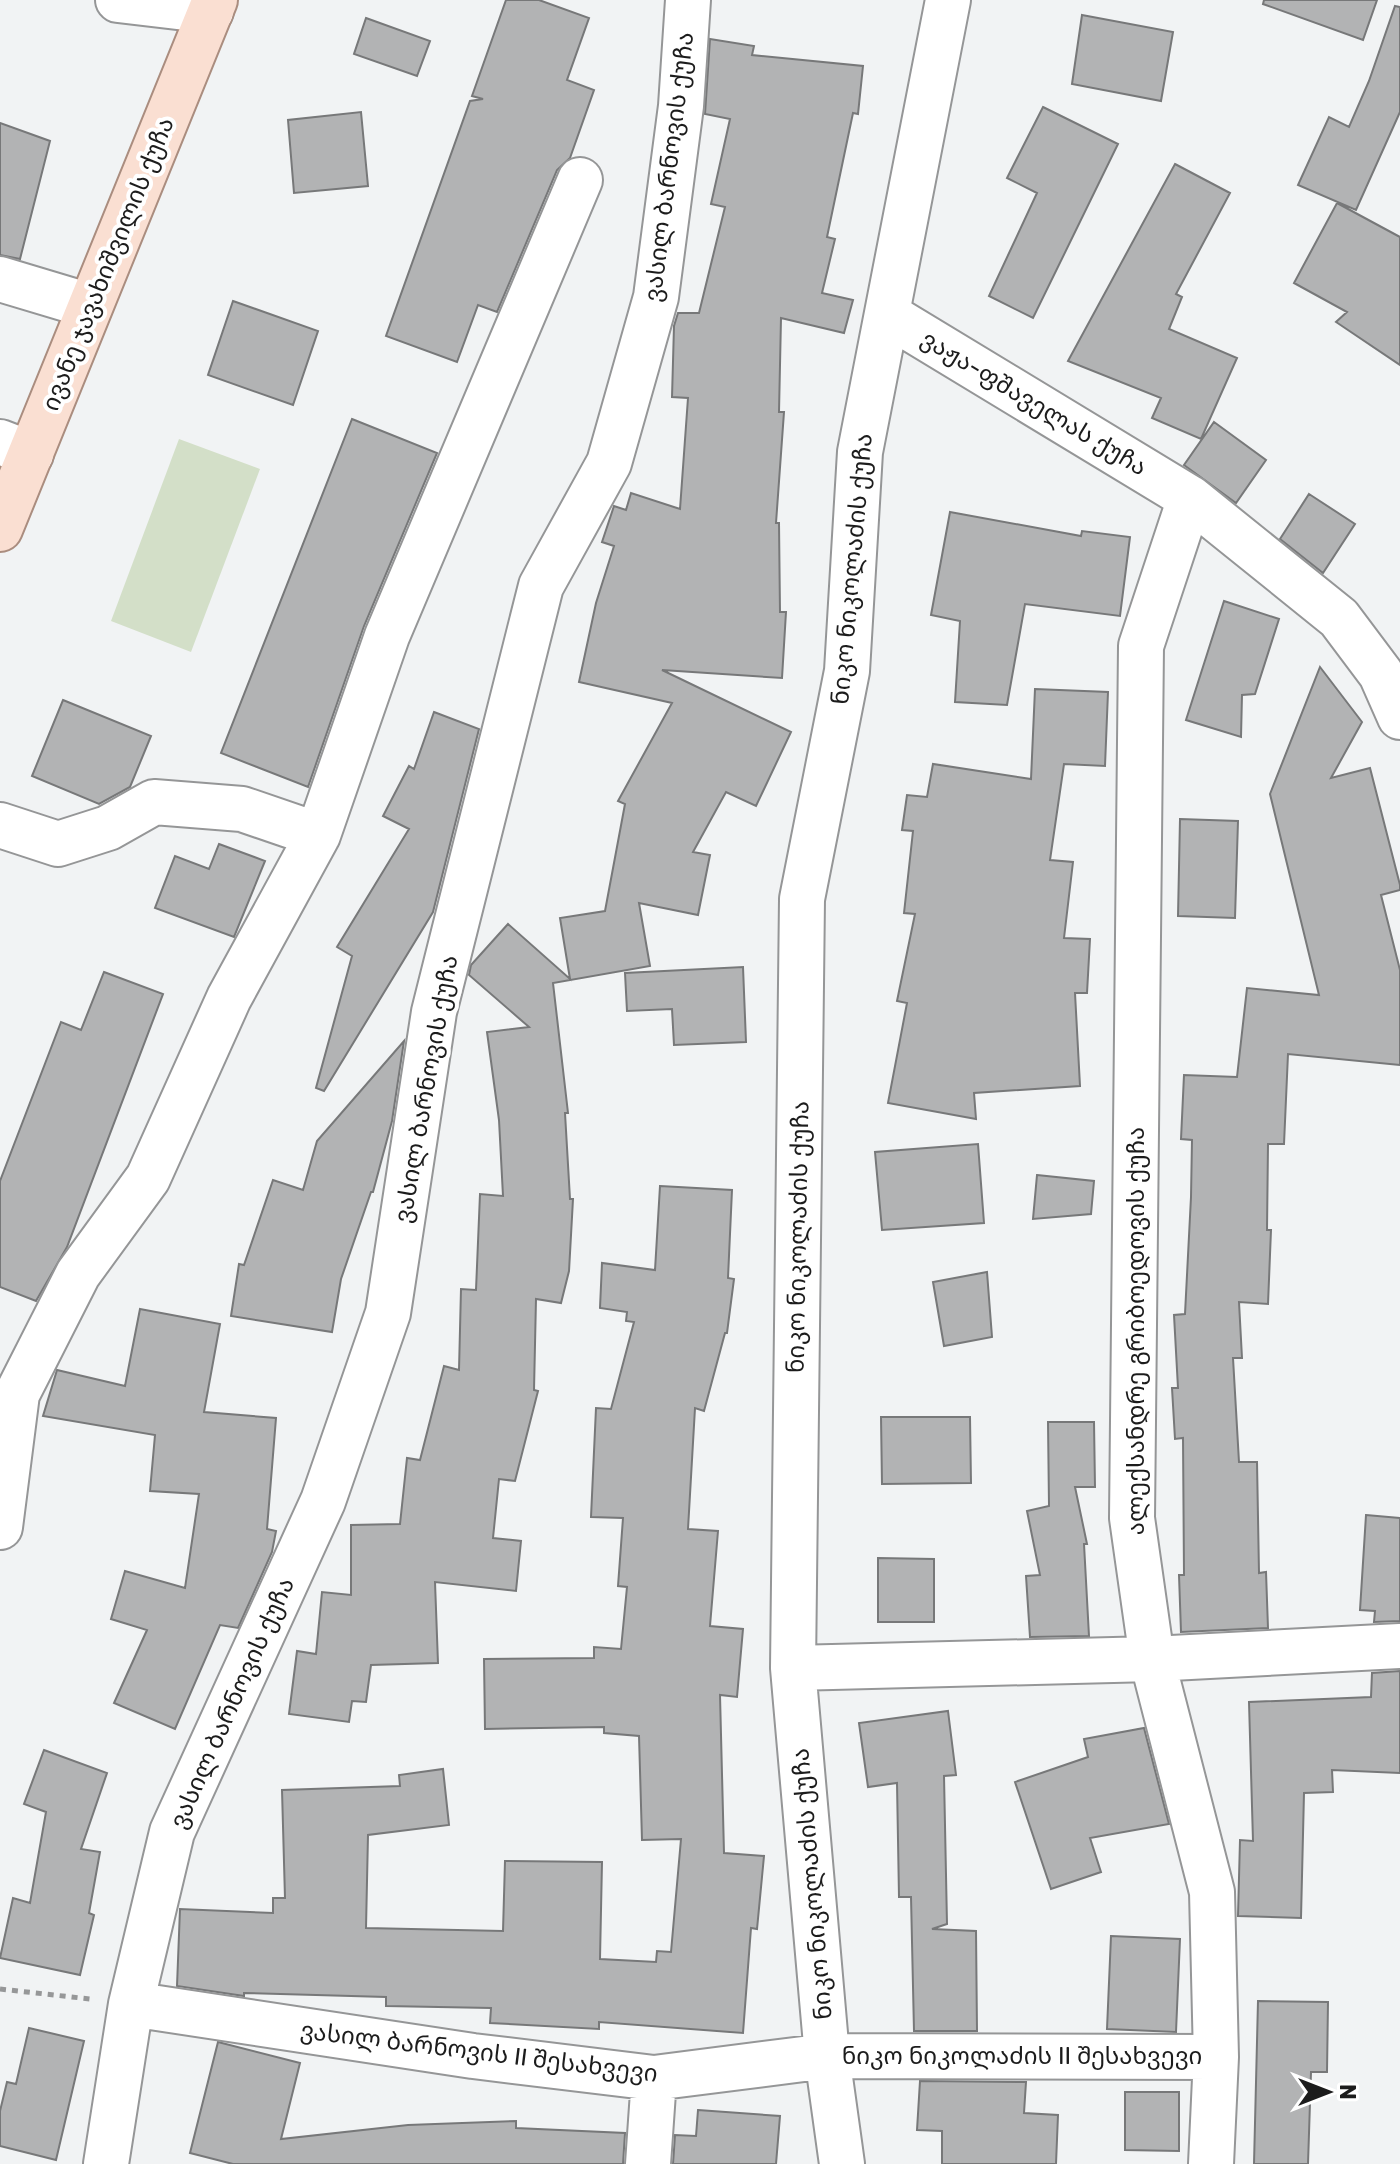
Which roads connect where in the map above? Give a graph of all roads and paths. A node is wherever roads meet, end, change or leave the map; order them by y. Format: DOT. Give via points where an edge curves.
graph roads {
  1 [pos="118,0"];
  2 [pos="688,0"];
  3 [pos="948,0"];
  4 [pos="213,6"];
  5 [pos="580,180"];
  6 [pos="0,279"];
  7 [pos="90,306"];
  8 [pos="888,315"];
  9 [pos="15,448"];
  10 [pos="1190,498"];
  11 [pos="0,529"];
  12 [pos="1400,717"];
  13 [pos="0,825"];
  14 [pos="318,835"];
  15 [pos="0,1527"];
  16 [pos="1400,1646"];
  17 [pos="1152,1659"];
  18 [pos="793,1668"];
  19 [pos="0,1989"];
  20 [pos="131,2004"];
  21 [pos="827,2056"];
  22 [pos="1216,2057"];
  23 [pos="654,2078"];
  24 [pos="106,2164"];
  25 [pos="648,2164"];
  26 [pos="842,2164"];
  27 [pos="1211,2164"];
  1 -- 4 [label="street"];
  2 -- 20 [label="street, ვასილ ბარნოვის ქუჩა" via="681,106 656,297 609,463 541,586 434,1012 388,1313 323,1501 172,1832"];
  3 -- 8 [label="street"];
  4 -- 7 [label="main road, ივანე ჯავახიშვილის ქუჩა"];
  5 -- 14 [label="street" via="387,636"];
  6 -- 7 [label="street"];
  7 -- 9 [label="main road, ივანე ჯავახიშვილის ქუჩა"];
  8 -- 10 [label="street, ვაჟა-ფშაველას ქუჩა"];
  8 -- 18 [label="street, ნიკო ნიკოლაძის ქუჩა" via="860,452 847,671 802,899"];
  9 -- 11 [label="main road, ივანე ჯავახიშვილის ქუჩა"];
  10 -- 12 [label="street, ვაჟა-ფშაველას ქუჩა" via="1339,618 1381,674"];
  10 -- 17 [label="street, ალექსანდრე გრიბოედოვის ქუჩა" via="1141,646 1132,1518"];
  13 -- 14 [label="street" via="58,844 108,828 154,802 242,809"];
  14 -- 15 [label="street" via="229,998 148,1178 78,1274 17,1394"];
  16 -- 17 [label="street"];
  17 -- 18 [label="street"];
  17 -- 22 [label="street, ალექსანდრე გრიბოედოვის ქუჩა" via="1212,1892"];
  18 -- 21 [label="street, ნიკო ნიკოლაძის ქუჩა"];
  19 -- 20 [label="path"];
  20 -- 23 [label="street, ვასილ ბარნოვის II შესახვევი"];
  20 -- 24 [label="street, ვასილ ბარნოვის ქუჩა"];
  21 -- 22 [label="street, ნიკო ნიკოლაძის II შესახვევი"];
  21 -- 23 [label="street, ვასილ ბარნოვის II შესახვევი"];
  21 -- 26 [label="street, ნიკო ნიკოლაძის ქუჩა"];
  22 -- 27 [label="street, ალექსანდრე გრიბოედოვის ქუჩა"];
  23 -- 25 [label="street"];
}
